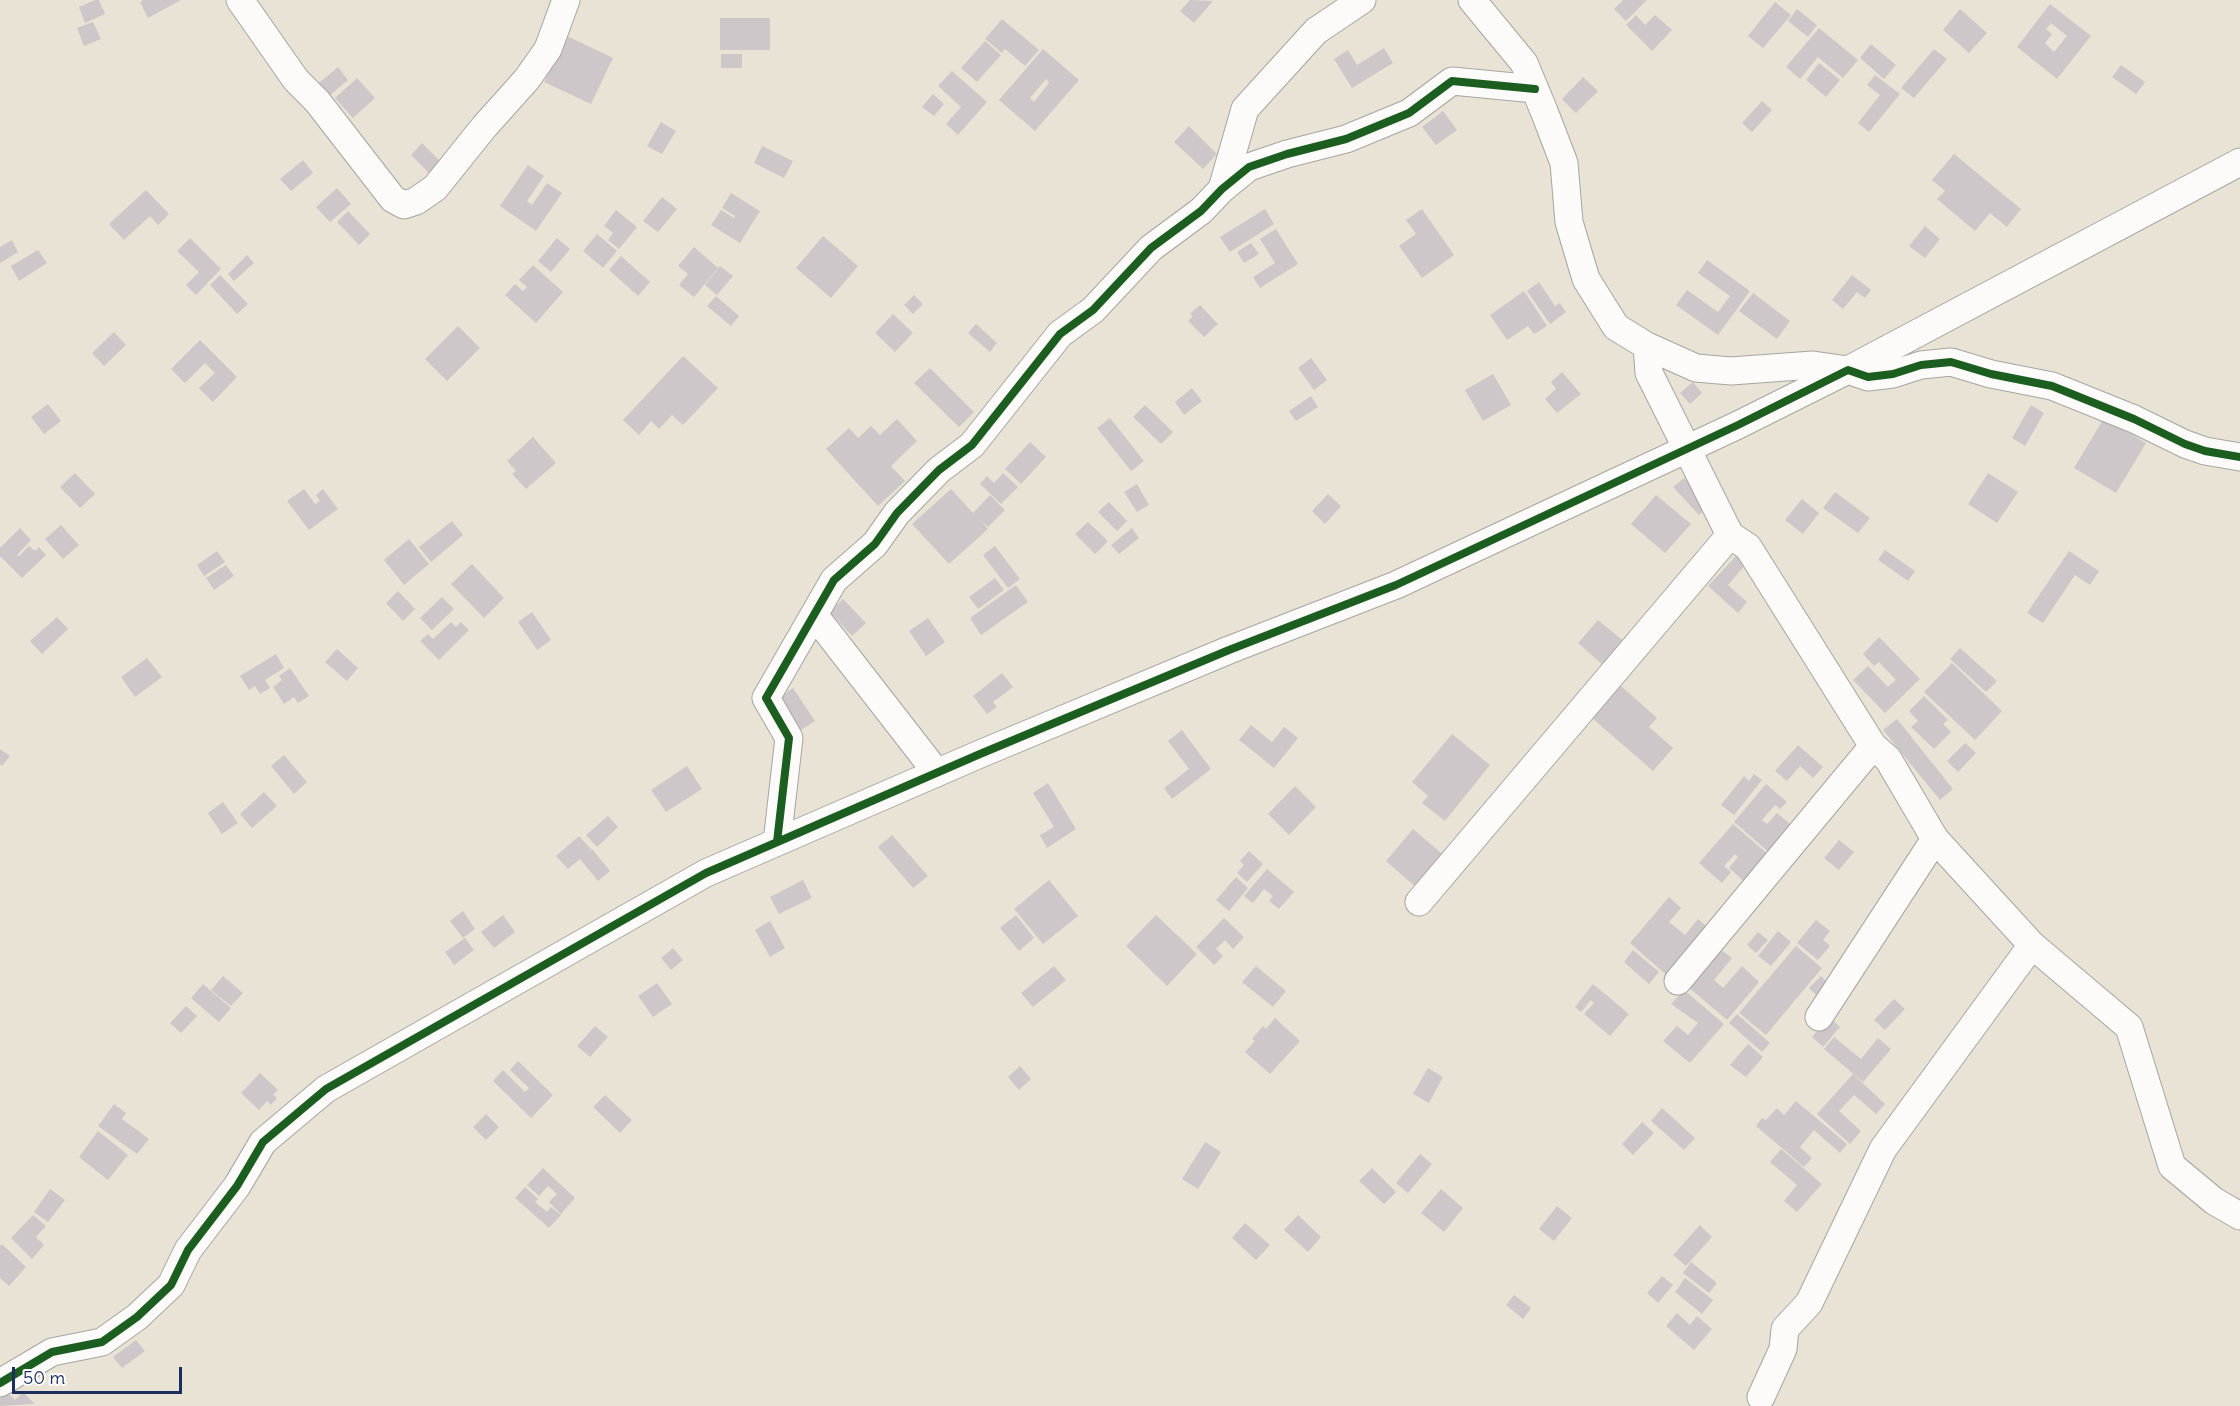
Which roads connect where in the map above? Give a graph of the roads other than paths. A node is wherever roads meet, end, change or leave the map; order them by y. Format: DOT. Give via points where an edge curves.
graph roads {
  1 [pos="240,0"];
  2 [pos="566,0"];
  3 [pos="1362,0"];
  4 [pos="1472,0"];
  5 [pos="1535,89"];
  6 [pos="2240,162"];
  7 [pos="1221,189"];
  8 [pos="1647,346"];
  9 [pos="1848,370"];
  10 [pos="1689,448"];
  11 [pos="2240,457"];
  12 [pos="1730,534"];
  13 [pos="815,616"];
  14 [pos="1873,746"];
  15 [pos="937,774"];
  16 [pos="1935,839"];
  17 [pos="777,842"];
  18 [pos="1419,902"];
  19 [pos="2032,945"];
  20 [pos="1678,981"];
  21 [pos="1819,1017"];
  22 [pos="2240,1216"];
  23 [pos="0,1383"];
  24 [pos="1761,1397"];
  1 -- 2 [label="street" via="297,80 393,199 404,205 435,188 527,80 549,49"];
  3 -- 7 [label="street" via="1316,31 1245,109"];
  4 -- 5 [label="street" via="1524,63"];
  5 -- 7 [label="street" via="1452,81 1409,113 1346,139 1249,167"];
  5 -- 8 [label="street" via="1564,162 1569,222 1586,279 1616,327"];
  6 -- 9 [label="street"];
  7 -- 13 [label="street" via="1201,211 1151,248 1093,310 1060,334 972,445 939,470 897,513 875,544 834,580"];
  8 -- 9 [label="street" via="1696,368 1731,371 1813,365"];
  8 -- 10 [label="street" via="1649,373"];
  9 -- 10 [label="street"];
  9 -- 11 [label="street" via="1868,377 1952,362 2052,386 2185,444"];
  10 -- 12 [label="street"];
  10 -- 15 [label="street" via="1396,585 1229,650"];
  12 -- 14 [label="street" via="1748,547"];
  12 -- 18 [label="street"];
  13 -- 15 [label="street"];
  13 -- 17 [label="street" via="766,698 789,738"];
  14 -- 16 [label="street" via="1888,759"];
  14 -- 20 [label="street"];
  15 -- 17 [label="street"];
  16 -- 19 [label="street"];
  16 -- 21 [label="street"];
  17 -- 23 [label="street" via="706,873 326,1089 263,1142 237,1186 188,1250 171,1286 137,1317 102,1342 52,1352"];
  19 -- 22 [label="street" via="2129,1027 2172,1166 2214,1201"];
  19 -- 24 [label="street" via="1883,1149 1809,1303 1785,1329 1783,1349"];
}
